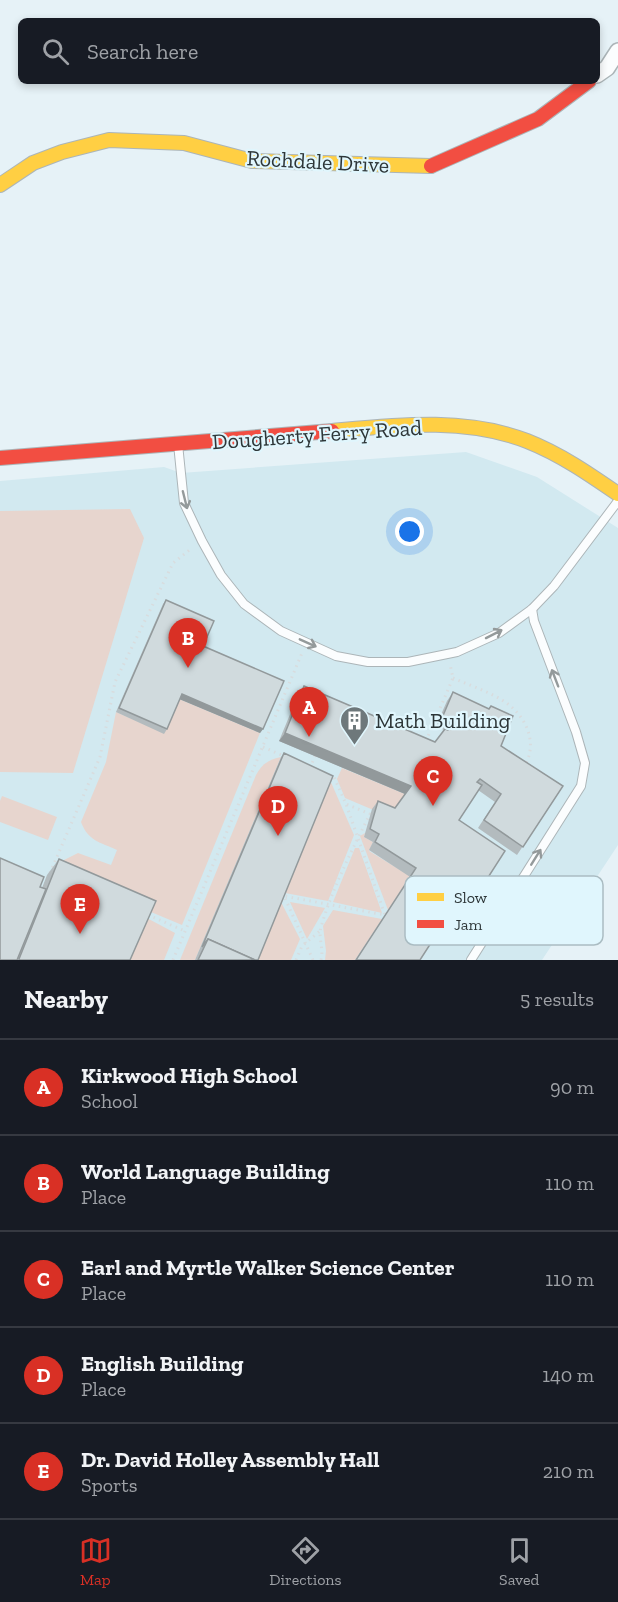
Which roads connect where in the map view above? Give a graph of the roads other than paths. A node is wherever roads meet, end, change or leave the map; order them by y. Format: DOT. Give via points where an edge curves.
graph roads {
  1 [pos="618,51"];
  2 [pos="600,73"];
  3 [pos="585,84"];
  4 [pos="0,185"];
  5 [pos="178,443"];
  6 [pos="0,458"];
  7 [pos="618,494"];
  8 [pos="618,501"];
  9 [pos="532,609"];
  10 [pos="524,876"];
  11 [pos="480,945"];
  12 [pos="471,960"];
  1 -- 2 [label="street"];
  3 -- 4 [label="main road, Rochdale Drive" via="538,119 430,166 252,161 184,143 109,140 33,163"];
  5 -- 6 [label="main road, Dougherty Ferry Road"];
  5 -- 7 [label="main road, Dougherty Ferry Road" via="389,427 463,427 520,438 583,470"];
  5 -- 9 [label="lane, one-way" via="184,502 201,541 244,604 281,631 336,656 368,662 408,662 457,652 499,633"];
  8 -- 9 [label="lane"];
  10 -- 9 [label="lane, one-way" via="581,786 585,763"];
  12 -- 11 [label="lane, one-way"];
}
